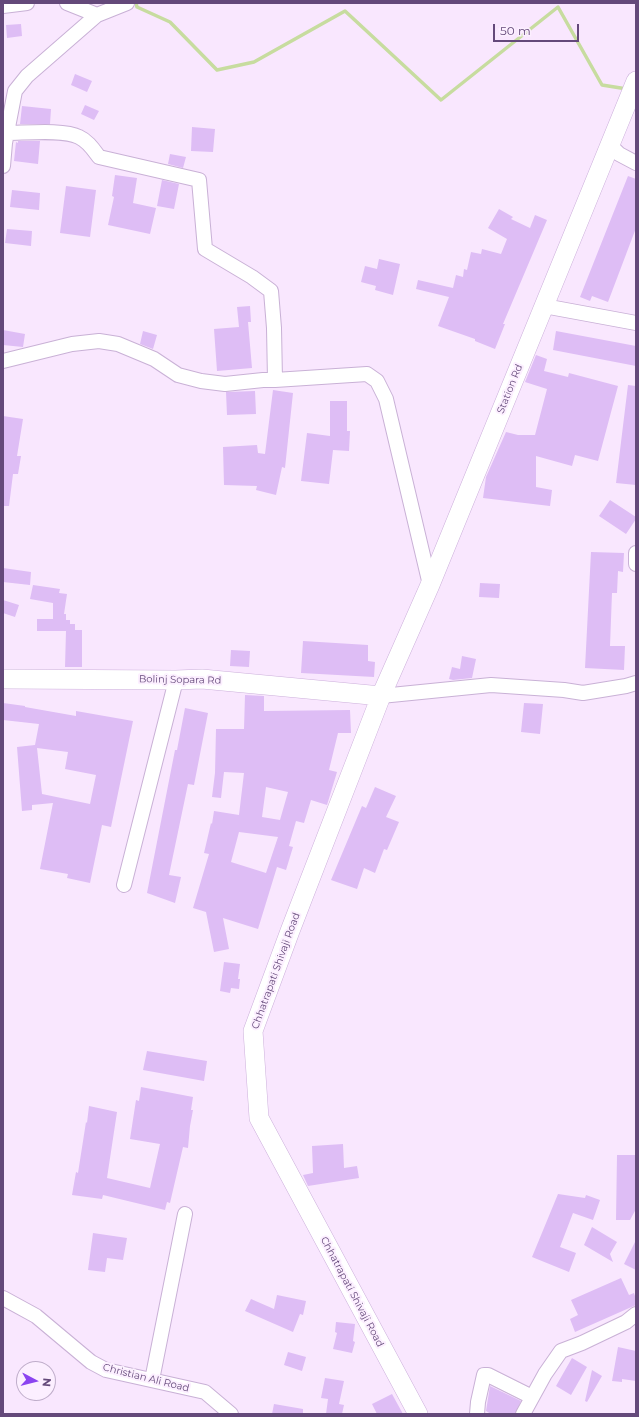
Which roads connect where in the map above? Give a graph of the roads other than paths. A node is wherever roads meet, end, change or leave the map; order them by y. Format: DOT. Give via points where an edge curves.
graph roads {
  1 [pos="27,3"];
  2 [pos="67,3"];
  3 [pos="126,3"];
  4 [pos="3,6"];
  5 [pos="96,15"];
  6 [pos="636,81"];
  7 [pos="7,133"];
  8 [pos="610,145"];
  9 [pos="636,163"];
  10 [pos="3,166"];
  11 [pos="544,306"];
  12 [pos="636,323"];
  13 [pos="3,361"];
  14 [pos="275,380"];
  15 [pos="636,554"];
  16 [pos="636,564"];
  17 [pos="430,585"];
  18 [pos="3,679"];
  19 [pos="176,680"];
  20 [pos="636,683"];
  21 [pos="381,696"];
  22 [pos="124,885"];
  23 [pos="185,1214"];
  24 [pos="3,1298"];
  25 [pos="636,1314"];
  26 [pos="152,1380"];
  27 [pos="532,1397"];
  28 [pos="231,1414"];
  29 [pos="418,1414"];
  30 [pos="477,1414"];
  31 [pos="523,1414"];
  1 -- 4 [label="street"];
  2 -- 5 [label="street"];
  3 -- 5 [label="street"];
  5 -- 7 [label="street" via="27,76 15,91"];
  6 -- 8 [label="main road, Station Rd"];
  7 -- 10 [label="street"];
  7 -- 14 [label="street" via="62,133 79,137 91,146 99,157 199,180 206,250 271,291"];
  8 -- 9 [label="street" via="619,154"];
  8 -- 11 [label="main road, Station Rd"];
  11 -- 12 [label="street"];
  11 -- 17 [label="main road, Station Rd"];
  13 -- 14 [label="street" via="72,344 99,341 118,344 154,359 178,374 201,381 225,384"];
  14 -- 17 [label="street" via="367,374 377,381 386,399"];
  15 -- 16 [label="street"];
  17 -- 21 [label="main road, Station Rd"];
  18 -- 19 [label="main road, Bolinj Sopara Rd"];
  19 -- 21 [label="main road, Bolinj Sopara Rd" via="202,679"];
  19 -- 22 [label="street"];
  20 -- 21 [label="street" via="583,693 491,685"];
  21 -- 29 [label="main road, Chhatrapati Shivaji Road" via="253,1031 259,1118"];
  23 -- 26 [label="street"];
  24 -- 26 [label="street, Christian Ali Road" via="36,1316 91,1362 106,1370"];
  25 -- 27 [label="street" via="626,1322 561,1351"];
  26 -- 28 [label="street, Christian Ali Road" via="205,1392"];
  27 -- 30 [label="street" via="484,1375"];
  27 -- 31 [label="street"];
}
